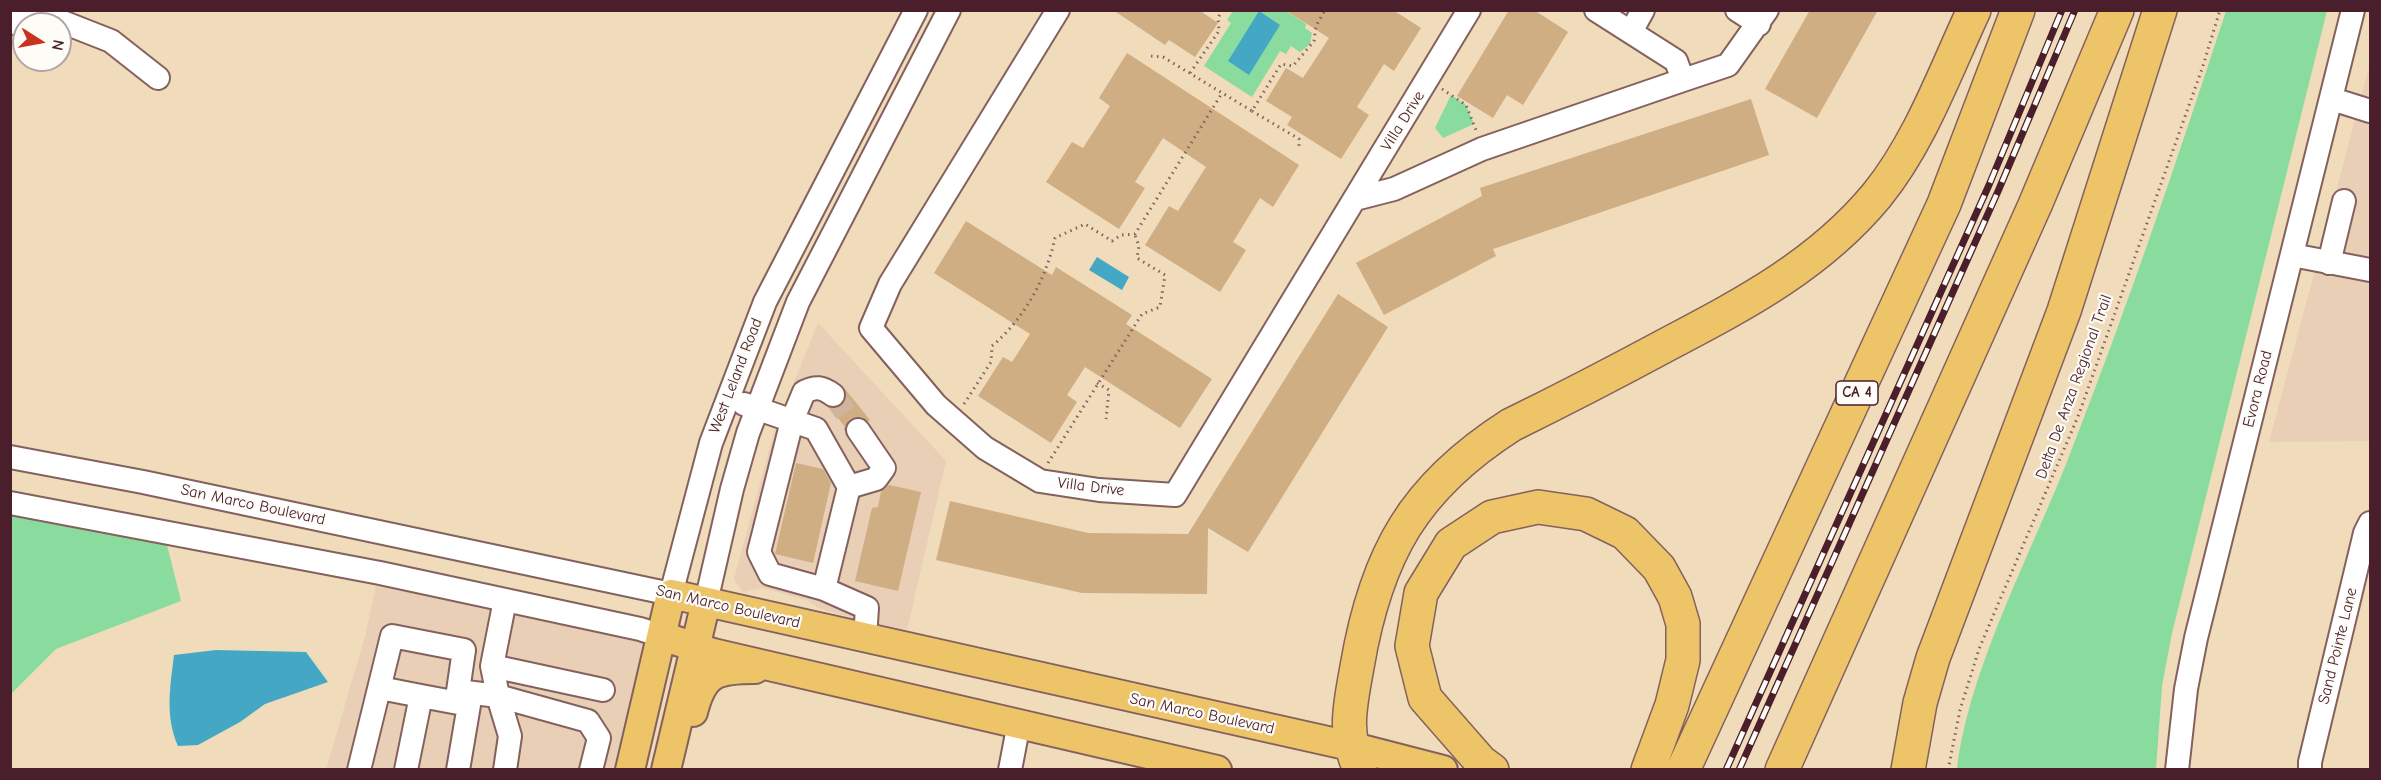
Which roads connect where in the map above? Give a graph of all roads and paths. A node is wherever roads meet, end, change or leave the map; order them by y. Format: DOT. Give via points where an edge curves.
graph roads {
  1 [pos="916,10"];
  2 [pos="949,10"];
  3 [pos="1058,10"];
  4 [pos="1222,10"];
  5 [pos="1325,10"];
  6 [pos="1469,10"];
  7 [pos="1596,10"];
  8 [pos="1643,10"];
  9 [pos="1737,10"];
  10 [pos="1974,10"];
  11 [pos="2018,10"];
  12 [pos="2117,10"];
  13 [pos="2160,10"];
  14 [pos="2220,10"];
  15 [pos="2353,10"];
  16 [pos="1763,17"];
  17 [pos="10,23"];
  18 [pos="1631,32"];
  19 [pos="1151,56"];
  20 [pos="1190,74"];
  21 [pos="158,78"];
  22 [pos="1428,80"];
  23 [pos="1683,80"];
  24 [pos="1222,93"];
  25 [pos="2332,99"];
  26 [pos="1251,111"];
  27 [pos="2370,111"];
  28 [pos="1299,149"];
  29 [pos="1482,149"];
  30 [pos="1354,199"];
  31 [pos="2344,201"];
  32 [pos="1135,234"];
  33 [pos="2292,255"];
  34 [pos="2329,263"];
  35 [pos="2370,270"];
  36 [pos="1097,382"];
  37 [pos="833,395"];
  38 [pos="726,397"];
  39 [pos="757,408"];
  40 [pos="1106,419"];
  41 [pos="792,421"];
  42 [pos="954,421"];
  43 [pos="1934,429"];
  44 [pos="858,430"];
  45 [pos="10,457"];
  46 [pos="1040,481"];
  47 [pos="849,487"];
  48 [pos="10,503"];
  49 [pos="2370,523"];
  50 [pos="824,590"];
  51 [pos="671,594"];
  52 [pos="505,600"];
  53 [pos="706,602"];
  54 [pos="662,636"];
  55 [pos="865,638"];
  56 [pos="695,647"];
  57 [pos="492,666"];
  58 [pos="779,668"];
  59 [pos="380,688"];
  60 [pos="603,690"];
  61 [pos="421,696"];
  62 [pos="498,696"];
  63 [pos="457,697"];
  64 [pos="1019,723"];
  65 [pos="1355,758"];
  66 [pos="359,770"];
  67 [pos="406,770"];
  68 [pos="458,770"];
  69 [pos="505,770"];
  70 [pos="591,770"];
  71 [pos="630,770"];
  72 [pos="666,770"];
  73 [pos="679,770"];
  74 [pos="1010,770"];
  75 [pos="1217,770"];
  76 [pos="1443,770"];
  77 [pos="1492,770"];
  78 [pos="1648,770"];
  79 [pos="1683,770"];
  80 [pos="1782,770"];
  81 [pos="1805,770"];
  82 [pos="1908,770"];
  83 [pos="1948,770"];
  84 [pos="2177,770"];
  85 [pos="2310,770"];
  1 -- 38 [label="street, West Leland Road" via="765,302"];
  2 -- 39 [label="street, West Leland Road" via="798,302"];
  3 -- 42 [label="street, Villa Drive" via="890,284 871,328"];
  4 -- 20 [label="path" via="1219,31"];
  5 -- 26 [label="path" via="1309,50 1293,66 1281,63"];
  6 -- 22 [label="street, Villa Drive"];
  7 -- 18 [label="street"];
  8 -- 18 [label="street"];
  9 -- 16 [label="street"];
  10 -- 65 [label="highway" via="1898,164 1878,193 1828,246 1752,299 1511,425 1448,472 1420,504 1396,539 1368,612 1349,714"];
  11 -- 79 [label="highway, CA 4" via="1944,204"];
  12 -- 43 [label="highway" via="2040,194"];
  13 -- 82 [label="highway" via="2064,311 1933,658"];
  14 -- 83 [label="path, Delta De Anza Regional Trail" via="2079,414 1979,649 1960,710"];
  15 -- 25 [label="street, Evora Road"];
  16 -- 23 [label="street" via="1728,64"];
  17 -- 21 [label="street" via="55,19 111,41"];
  18 -- 23 [label="street" via="1676,62"];
  19 -- 20 [label="path" via="1163,57"];
  20 -- 24 [label="path"];
  22 -- 29 [label="path" via="1466,105"];
  22 -- 30 [label="street, Villa Drive"];
  23 -- 29 [label="street"];
  24 -- 26 [label="path"];
  24 -- 32 [label="path"];
  25 -- 27 [label="street"];
  25 -- 33 [label="street, Evora Road"];
  26 -- 28 [label="path" via="1299,139"];
  29 -- 30 [label="street" via="1394,189"];
  30 -- 46 [label="street, Villa Drive" via="1175,495"];
  31 -- 34 [label="street"];
  32 -- 36 [label="path" via="1137,258 1165,275 1160,307 1142,314"];
  32 -- 42 [label="path" via="1121,235 1112,241 1084,224 1056,238 1049,267 1011,330 992,346 991,362"];
  33 -- 34 [label="street"];
  33 -- 84 [label="street, Evora Road" via="2196,638"];
  34 -- 35 [label="street"];
  36 -- 40 [label="path" via="1109,390"];
  36 -- 46 [label="path"];
  37 -- 41 [label="street" via="814,387 804,392"];
  38 -- 39 [label="street"];
  38 -- 51 [label="street, West Leland Road"];
  39 -- 41 [label="street"];
  39 -- 53 [label="street, West Leland Road" via="732,489"];
  41 -- 47 [label="street" via="816,429"];
  41 -- 50 [label="street" via="759,552 770,574"];
  42 -- 46 [label="street, Villa Drive" via="985,448"];
  43 -- 80 [label="highway"];
  43 -- 81 [label="highway"];
  44 -- 47 [label="street" via="884,468 876,479"];
  45 -- 51 [label="street, San Marco Boulevard"];
  47 -- 50 [label="street"];
  48 -- 52 [label="street"];
  49 -- 85 [label="street, Sand Pointe Lane"];
  50 -- 55 [label="street" via="867,608"];
  51 -- 53 [label="main road, San Marco Boulevard"];
  51 -- 54 [label="main road, West Leland Road"];
  52 -- 54 [label="street"];
  52 -- 57 [label="street"];
  53 -- 55 [label="main road, San Marco Boulevard"];
  53 -- 56 [label="main road, West Leland Road"];
  54 -- 56 [label="main road"];
  54 -- 71 [label="main road, West Leland Road"];
  55 -- 65 [label="main road, San Marco Boulevard"];
  56 -- 58 [label="main road"];
  56 -- 72 [label="main road, West Leland Road"];
  57 -- 60 [label="street"];
  57 -- 62 [label="street"];
  58 -- 64 [label="main road"];
  58 -- 73 [label="main road" via="727,671 708,679 699,692"];
  59 -- 61 [label="street"];
  59 -- 63 [label="street" via="392,636 464,650"];
  59 -- 66 [label="street"];
  61 -- 63 [label="street"];
  61 -- 67 [label="street"];
  62 -- 63 [label="street"];
  62 -- 69 [label="street" via="510,736"];
  62 -- 70 [label="street" via="588,721 599,738"];
  63 -- 68 [label="street" via="469,705"];
  64 -- 74 [label="street"];
  64 -- 75 [label="main road"];
  65 -- 76 [label="main road, San Marco Boulevard"];
  77 -- 78 [label="highway" via="1425,698 1412,646 1415,624 1421,593 1451,544 1492,517 1538,507 1586,514 1625,533 1659,568 1675,597 1683,624 1683,660 1672,705"];
}
